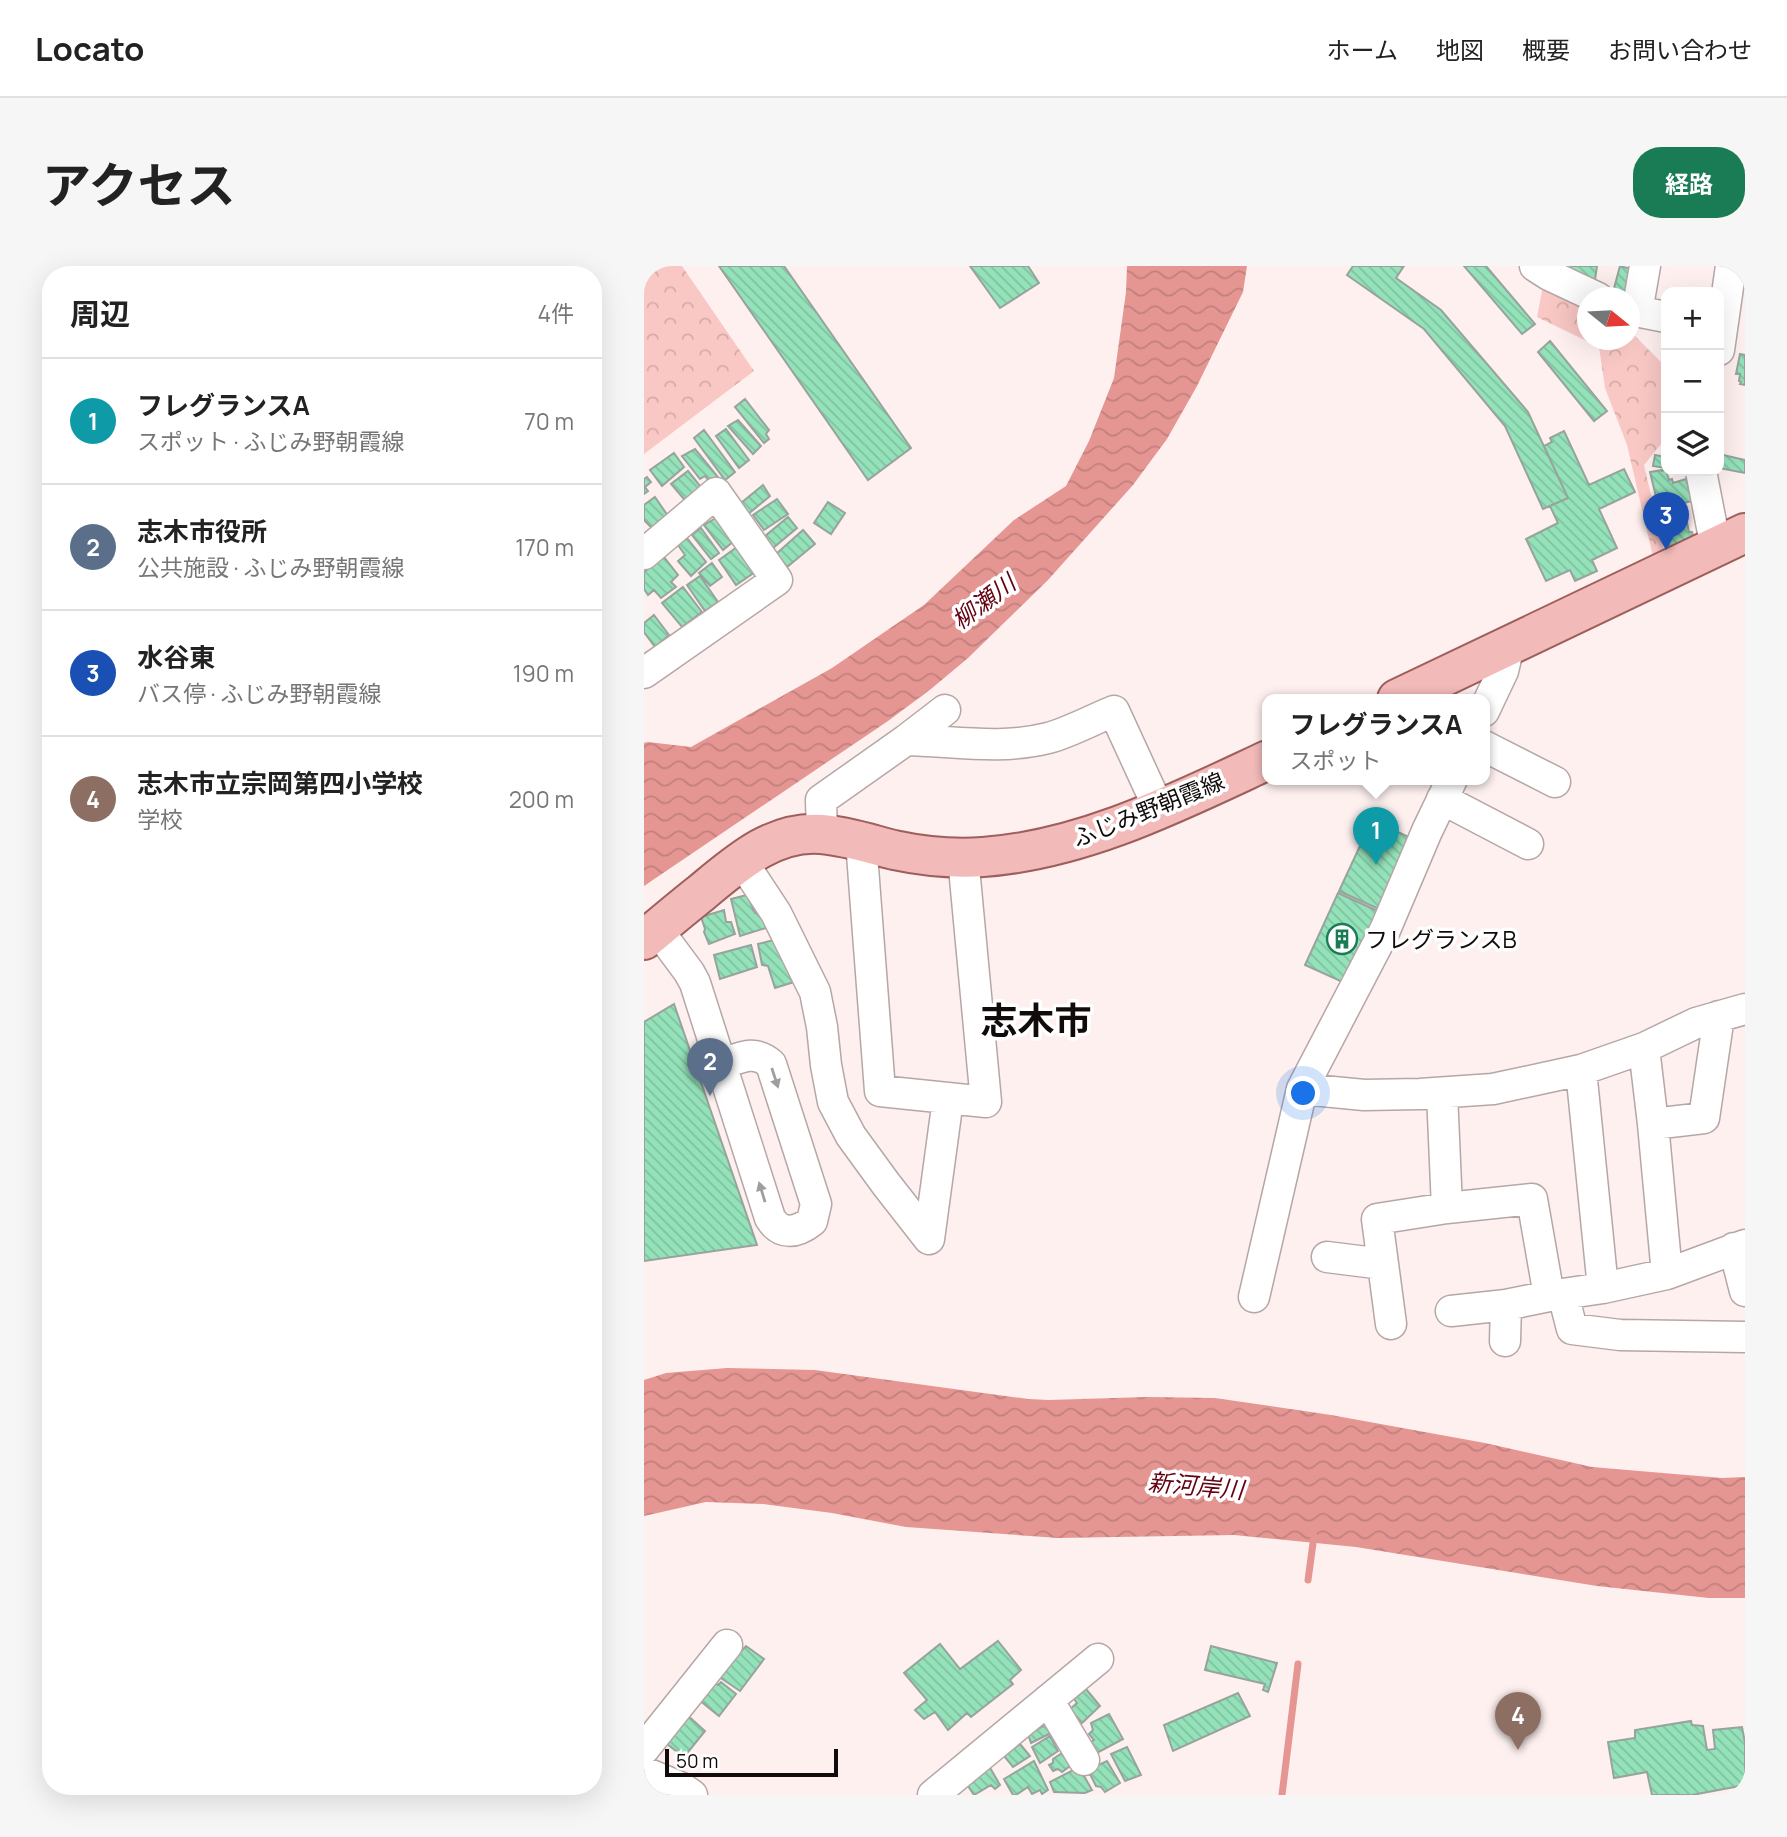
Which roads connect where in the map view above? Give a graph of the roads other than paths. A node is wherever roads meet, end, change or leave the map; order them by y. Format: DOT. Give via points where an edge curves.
graph roads {
  1 [pos="1645,266"];
  2 [pos="1731,266"];
  3 [pos="1545,269"];
  4 [pos="1578,287"];
  5 [pos="1724,309"];
  6 [pos="1644,313"];
  7 [pos="1703,476"];
  8 [pos="1730,540"];
  9 [pos="644,554"];
  10 [pos="1509,646"];
  11 [pos="646,669"];
  12 [pos="1408,694"];
  13 [pos="1490,700"];
  14 [pos="945,710"];
  15 [pos="906,740"];
  16 [pos="1490,749"];
  17 [pos="1262,763"];
  18 [pos="1555,782"];
  19 [pos="1447,789"];
  20 [pos="1159,809"];
  21 [pos="822,834"];
  22 [pos="862,841"];
  23 [pos="1528,844"];
  24 [pos="963,857"];
  25 [pos="741,860"];
  26 [pos="650,935"];
  27 [pos="1732,1013"];
  28 [pos="1644,1048"];
  29 [pos="722,1064"];
  30 [pos="1581,1070"];
  31 [pos="1302,1089"];
  32 [pos="1442,1093"];
  33 [pos="948,1099"];
  34 [pos="1653,1124"];
  35 [pos="1447,1208"];
  36 [pos="1739,1247"];
  37 [pos="1327,1257"];
  38 [pos="1383,1264"];
  39 [pos="1667,1274"];
  40 [pos="1603,1289"];
  41 [pos="1745,1291"];
  42 [pos="1556,1295"];
  43 [pos="1254,1297"];
  44 [pos="1506,1305"];
  45 [pos="1451,1311"];
  46 [pos="1391,1324"];
  47 [pos="1745,1337"];
  48 [pos="1504,1341"];
  49 [pos="727,1645"];
  50 [pos="1098,1659"];
  51 [pos="1048,1700"];
  52 [pos="644,1749"];
  53 [pos="1084,1760"];
  54 [pos="644,1772"];
  55 [pos="692,1795"];
  56 [pos="933,1795"];
  1 -- 6 [label="street"];
  2 -- 5 [label="street"];
  3 -- 4 [label="street"];
  7 -- 8 [label="street"];
  8 -- 10 [label="main road"];
  9 -- 11 [label="street" via="716,493 777,580"];
  10 -- 12 [label="main road"];
  10 -- 13 [label="street"];
  14 -- 15 [label="street"];
  15 -- 20 [label="street" via="996,745 1049,738 1114,711"];
  15 -- 21 [label="street" via="821,800"];
  16 -- 18 [label="street"];
  17 -- 20 [label="main road, ふじみ野朝霞線"];
  19 -- 23 [label="street"];
  19 -- 31 [label="street" via="1385,930"];
  20 -- 24 [label="main road, ふじみ野朝霞線" via="1068,842 1012,854"];
  21 -- 22 [label="main road, ふじみ野朝霞線"];
  21 -- 25 [label="main road, ふじみ野朝霞線" via="786,837"];
  22 -- 24 [label="main road, ふじみ野朝霞線"];
  22 -- 33 [label="street" via="880,1091"];
  24 -- 33 [label="street" via="986,1102"];
  25 -- 26 [label="main road, ふじみ野朝霞線"];
  25 -- 33 [label="street" via="776,913 814,992 833,1102 851,1136 929,1239"];
  26 -- 29 [label="street" via="689,972"];
  27 -- 28 [label="street" via="1696,1023"];
  27 -- 34 [label="street" via="1704,1118"];
  28 -- 30 [label="street"];
  28 -- 34 [label="street"];
  29 -- 29 [label="street, one-way" via="756,1055 771,1064 816,1204 806,1226 788,1232 770,1218"];
  30 -- 32 [label="street" via="1493,1089"];
  30 -- 40 [label="street"];
  31 -- 32 [label="street" via="1364,1095"];
  31 -- 43 [label="street"];
  32 -- 35 [label="street"];
  34 -- 39 [label="street"];
  35 -- 38 [label="street" via="1377,1219"];
  35 -- 42 [label="street" via="1532,1199"];
  36 -- 39 [label="street"];
  36 -- 41 [label="street"];
  37 -- 38 [label="street"];
  38 -- 46 [label="street"];
  39 -- 40 [label="street"];
  40 -- 42 [label="street"];
  42 -- 44 [label="street"];
  42 -- 47 [label="street" via="1572,1329 1620,1335"];
  44 -- 45 [label="street"];
  44 -- 48 [label="street"];
  49 -- 52 [label="street"];
  50 -- 51 [label="street"];
  51 -- 53 [label="street"];
  51 -- 56 [label="street"];
  54 -- 55 [label="street"];
}
